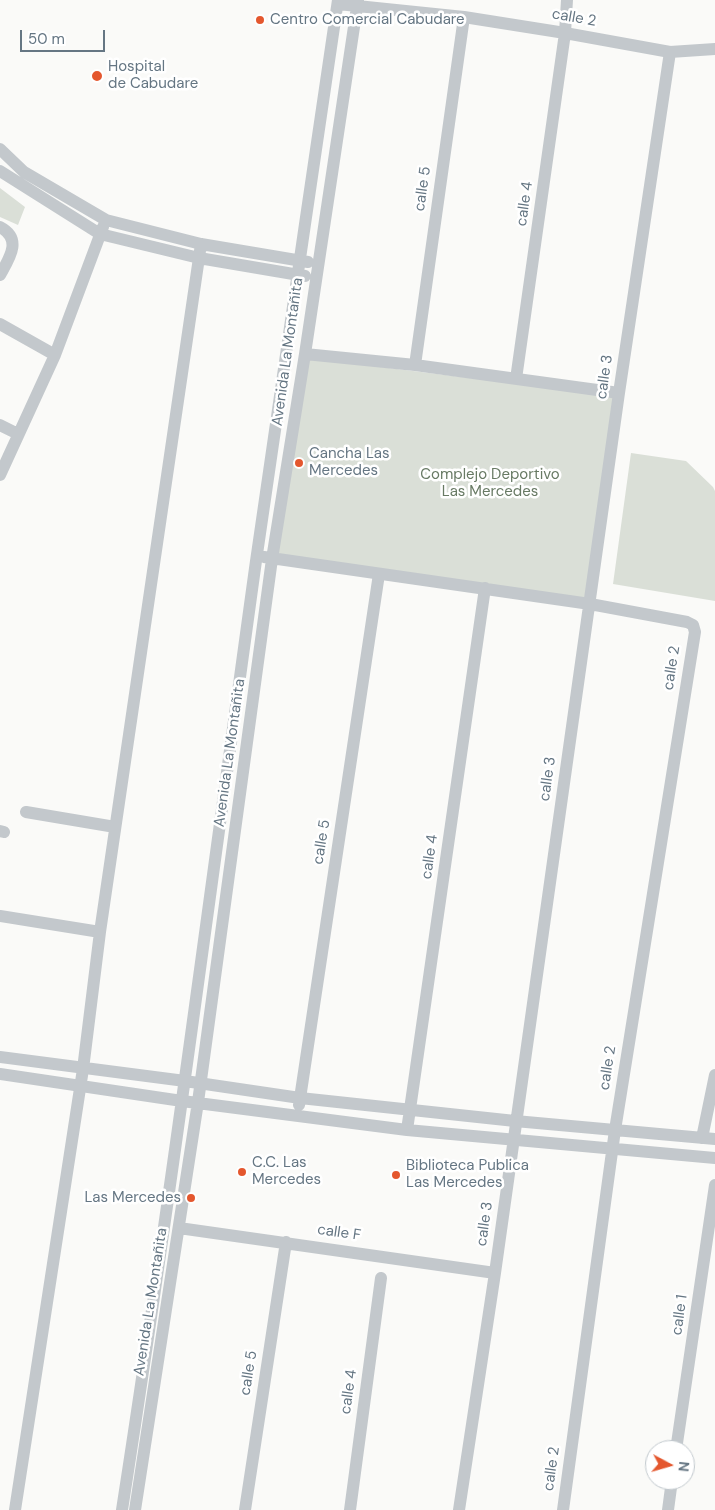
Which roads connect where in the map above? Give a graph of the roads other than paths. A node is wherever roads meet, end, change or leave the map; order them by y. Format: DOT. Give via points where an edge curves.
graph roads {
  1 [pos="567,0"];
  2 [pos="338,2"];
  3 [pos="358,3"];
  4 [pos="464,17"];
  5 [pos="565,33"];
  6 [pos="715,49"];
  7 [pos="670,52"];
  8 [pos="0,149"];
  9 [pos="0,172"];
  10 [pos="106,220"];
  11 [pos="0,227"];
  12 [pos="100,234"];
  13 [pos="201,244"];
  14 [pos="199,258"];
  15 [pos="300,261"];
  16 [pos="318,263"];
  17 [pos="0,275"];
  18 [pos="298,275"];
  19 [pos="316,277"];
  20 [pos="0,324"];
  21 [pos="305,354"];
  22 [pos="55,355"];
  23 [pos="415,365"];
  24 [pos="516,379"];
  25 [pos="618,393"];
  26 [pos="0,424"];
  27 [pos="18,434"];
  28 [pos="0,475"];
  29 [pos="257,556"];
  30 [pos="272,559"];
  31 [pos="379,574"];
  32 [pos="484,588"];
  33 [pos="590,604"];
  34 [pos="26,812"];
  35 [pos="115,826"];
  36 [pos="0,916"];
  37 [pos="100,932"];
  38 [pos="0,1057"];
  39 [pos="83,1069"];
  40 [pos="0,1074"];
  41 [pos="715,1075"];
  42 [pos="185,1081"];
  43 [pos="201,1084"];
  44 [pos="80,1085"];
  45 [pos="300,1098"];
  46 [pos="182,1101"];
  47 [pos="198,1102"];
  48 [pos="410,1110"];
  49 [pos="298,1116"];
  50 [pos="515,1121"];
  51 [pos="407,1130"];
  52 [pos="615,1130"];
  53 [pos="702,1138"];
  54 [pos="715,1139"];
  55 [pos="513,1140"];
  56 [pos="612,1150"];
  57 [pos="715,1158"];
  58 [pos="715,1185"];
  59 [pos="179,1228"];
  60 [pos="286,1242"];
  61 [pos="495,1273"];
  62 [pos="381,1278"];
  63 [pos="677,1440"];
  64 [pos="671,1490"];
  65 [pos="14,1510"];
  66 [pos="122,1510"];
  67 [pos="135,1510"];
  68 [pos="245,1510"];
  69 [pos="350,1510"];
  70 [pos="459,1510"];
  71 [pos="563,1510"];
  72 [pos="668,1510"];
  1 -- 5 [label="street, calle 4"];
  2 -- 3 [label="street, calle 2"];
  2 -- 15 [label="street, Avenida La Montañita"];
  3 -- 4 [label="street, calle 2"];
  3 -- 16 [label="street, Avenida La Montañita"];
  4 -- 5 [label="street, calle 2"];
  4 -- 23 [label="street, calle 5"];
  5 -- 7 [label="street, calle 2"];
  5 -- 24 [label="street, calle 4"];
  6 -- 7 [label="street, calle 2"];
  7 -- 25 [label="street, calle 3"];
  8 -- 10 [label="street" via="24,172"];
  9 -- 12 [label="street"];
  10 -- 12 [label="street"];
  10 -- 13 [label="street"];
  11 -- 17 [label="street" via="9,232 13,248"];
  12 -- 14 [label="street"];
  12 -- 22 [label="street"];
  13 -- 14 [label="street"];
  13 -- 15 [label="street"];
  14 -- 18 [label="street"];
  14 -- 35 [label="street"];
  15 -- 16 [label="street"];
  15 -- 18 [label="street, Avenida La Montañita"];
  16 -- 19 [label="street, Avenida La Montañita"];
  18 -- 19 [label="street"];
  18 -- 29 [label="street, Avenida La Montañita"];
  19 -- 21 [label="street, Avenida La Montañita"];
  20 -- 22 [label="street"];
  21 -- 23 [label="street"];
  21 -- 30 [label="street, Avenida La Montañita"];
  22 -- 27 [label="street"];
  23 -- 24 [label="street"];
  24 -- 25 [label="street"];
  25 -- 33 [label="street, calle 3"];
  26 -- 27 [label="street"];
  27 -- 28 [label="street"];
  29 -- 30 [label="street"];
  29 -- 42 [label="street, Avenida La Montañita"];
  30 -- 31 [label="street"];
  30 -- 43 [label="street, Avenida La Montañita"];
  31 -- 32 [label="street"];
  31 -- 45 [label="street, calle 5"];
  32 -- 33 [label="street"];
  32 -- 48 [label="street, calle 4"];
  33 -- 50 [label="street, calle 3"];
  33 -- 52 [label="street, calle 2" via="687,622 693,625 695,632"];
  34 -- 35 [label="street"];
  35 -- 37 [label="street"];
  36 -- 37 [label="street"];
  37 -- 39 [label="street"];
  38 -- 39 [label="street"];
  39 -- 42 [label="street"];
  39 -- 44 [label="street"];
  40 -- 44 [label="street"];
  41 -- 53 [label="street"];
  42 -- 43 [label="street"];
  42 -- 46 [label="street, Avenida La Montañita"];
  43 -- 45 [label="street"];
  43 -- 47 [label="street, Avenida La Montañita"];
  44 -- 46 [label="street"];
  44 -- 65 [label="street"];
  45 -- 48 [label="street"];
  45 -- 49 [label="street, calle 5"];
  46 -- 47 [label="street"];
  46 -- 66 [label="street, Avenida La Montañita"];
  47 -- 49 [label="street"];
  47 -- 59 [label="street, Avenida La Montañita"];
  48 -- 50 [label="street"];
  48 -- 51 [label="street, calle 4"];
  49 -- 51 [label="street"];
  50 -- 52 [label="street"];
  50 -- 55 [label="street, calle 3"];
  51 -- 55 [label="street"];
  52 -- 53 [label="street"];
  52 -- 56 [label="street, calle 2"];
  53 -- 54 [label="street"];
  55 -- 56 [label="street"];
  55 -- 61 [label="street, calle 3"];
  56 -- 57 [label="street"];
  56 -- 71 [label="street, calle 2"];
  58 -- 63 [label="street, calle 1"];
  59 -- 60 [label="street, calle F"];
  59 -- 67 [label="street, Avenida La Montañita"];
  60 -- 61 [label="street, calle F"];
  60 -- 68 [label="street, calle 5"];
  61 -- 70 [label="street, calle 3"];
  62 -- 69 [label="street, calle 4"];
  64 -- 72 [label="street"];
}
